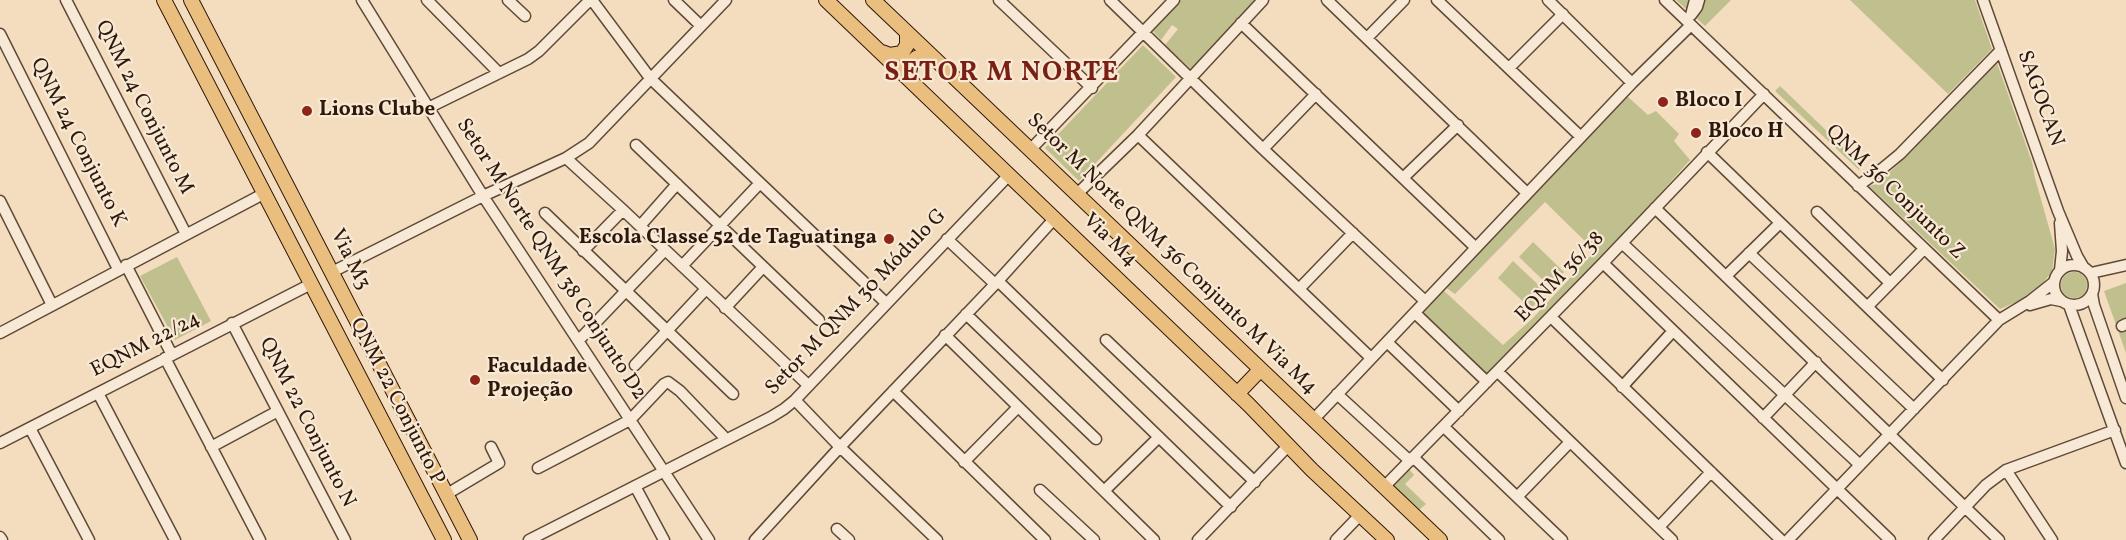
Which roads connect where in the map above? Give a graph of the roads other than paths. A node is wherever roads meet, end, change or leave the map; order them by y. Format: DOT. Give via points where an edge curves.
graph roads {
  1 [pos="66,0"];
  2 [pos="164,0"];
  3 [pos="191,0"];
  4 [pos="362,0"];
  5 [pos="429,0"];
  6 [pos="508,0"];
  7 [pos="591,0"];
  8 [pos="674,0"];
  9 [pos="726,0"];
  10 [pos="826,0"];
  11 [pos="873,0"];
  12 [pos="999,0"];
  13 [pos="1110,0"];
  14 [pos="1174,0"];
  15 [pos="1263,0"];
  16 [pos="1327,0"];
  17 [pos="1404,0"];
  18 [pos="1437,0"];
  19 [pos="1548,0"];
  20 [pos="1665,0"];
  21 [pos="1983,0"];
  22 [pos="1563,14"];
  23 [pos="525,16"];
  24 [pos="1241,23"];
  25 [pos="1691,25"];
  26 [pos="701,26"];
  27 [pos="1143,32"];
  28 [pos="907,33"];
  29 [pos="0,34"];
  30 [pos="1367,38"];
  31 [pos="2001,50"];
  32 [pos="880,51"];
  33 [pos="936,60"];
  34 [pos="1509,68"];
  35 [pos="500,73"];
  36 [pos="650,78"];
  37 [pos="908,78"];
  38 [pos="1189,78"];
  39 [pos="1632,83"];
  40 [pos="1092,88"];
  41 [pos="1316,94"];
  42 [pos="1764,94"];
  43 [pos="428,108"];
  44 [pos="225,115"];
  45 [pos="1458,125"];
  46 [pos="1138,135"];
  47 [pos="1581,137"];
  48 [pos="636,145"];
  49 [pos="1263,149"];
  50 [pos="1030,150"];
  51 [pos="1707,152"];
  52 [pos="566,158"];
  53 [pos="279,170"];
  54 [pos="1009,175"];
  55 [pos="1404,177"];
  56 [pos="760,183"];
  57 [pos="677,184"];
  58 [pos="1858,186"];
  59 [pos="265,193"];
  60 [pos="1527,193"];
  61 [pos="1076,195"];
  62 [pos="483,196"];
  63 [pos="0,201"];
  64 [pos="1655,208"];
  65 [pos="623,210"];
  66 [pos="2058,211"];
  67 [pos="1817,212"];
  68 [pos="545,213"];
  69 [pos="1054,219"];
  70 [pos="1780,223"];
  71 [pos="719,225"];
  72 [pos="640,226"];
  73 [pos="1353,233"];
  74 [pos="186,234"];
  75 [pos="946,238"];
  76 [pos="1622,243"];
  77 [pos="1476,248"];
  78 [pos="1924,249"];
  79 [pos="583,250"];
  80 [pos="664,250"];
  81 [pos="1749,253"];
  82 [pos="1603,263"];
  83 [pos="682,266"];
  84 [pos="2123,266"];
  85 [pos="122,267"];
  86 [pos="763,267"];
  87 [pos="2060,270"];
  88 [pos="332,272"];
  89 [pos="2090,274"];
  90 [pos="1726,276"];
  91 [pos="2054,282"];
  92 [pos="996,283"];
  93 [pos="1890,283"];
  94 [pos="312,286"];
  95 [pos="706,289"];
  96 [pos="1299,289"];
  97 [pos="626,291"];
  98 [pos="2092,294"];
  99 [pos="1425,301"];
  100 [pos="886,303"];
  101 [pos="2065,303"];
  102 [pos="52,305"];
  103 [pos="1868,306"];
  104 [pos="725,308"];
  105 [pos="2010,312"];
  106 [pos="1415,313"];
  107 [pos="966,314"];
  108 [pos="1551,317"];
  109 [pos="819,320"];
  110 [pos="1999,320"];
  111 [pos="232,323"];
  112 [pos="667,331"];
  113 [pos="1673,331"];
  114 [pos="0,333"];
  115 [pos="945,336"];
  116 [pos="579,340"];
  117 [pos="1106,340"];
  118 [pos="1388,343"];
  119 [pos="374,354"];
  120 [pos="168,356"];
  121 [pos="1371,358"];
  122 [pos="1816,362"];
  123 [pos="635,365"];
  124 [pos="1260,370"];
  125 [pos="1498,372"];
  126 [pos="1942,380"];
  127 [pos="1487,382"];
  128 [pos="808,386"];
  129 [pos="1623,387"];
  130 [pos="893,391"];
  131 [pos="98,393"];
  132 [pos="733,394"];
  133 [pos="1237,394"];
  134 [pos="1337,394"];
  135 [pos="1785,395"];
  136 [pos="2126,398"];
  137 [pos="795,400"];
  138 [pos="1018,407"];
  139 [pos="1914,409"];
  140 [pos="278,411"];
  141 [pos="1459,411"];
  142 [pos="1763,418"];
  143 [pos="630,420"];
  144 [pos="1313,420"];
  145 [pos="1444,427"];
  146 [pos="30,428"];
  147 [pos="2115,430"];
  148 [pos="1890,433"];
  149 [pos="1159,437"];
  150 [pos="726,439"];
  151 [pos="1096,439"];
  152 [pos="1570,442"];
  153 [pos="0,443"];
  154 [pos="1288,446"];
  155 [pos="211,447"];
  156 [pos="491,447"];
  157 [pos="840,447"];
  158 [pos="1412,459"];
  159 [pos="964,462"];
  160 [pos="2126,464"];
  161 [pos="1860,465"];
  162 [pos="538,468"];
  163 [pos="2006,470"];
  164 [pos="664,472"];
  165 [pos="1711,472"];
  166 [pos="1255,482"];
  167 [pos="416,486"];
  168 [pos="636,486"];
  169 [pos="1384,487"];
  170 [pos="1838,488"];
  171 [pos="1040,490"];
  172 [pos="1104,491"];
  173 [pos="447,494"];
  174 [pos="1517,497"];
  175 [pos="1231,507"];
  176 [pos="1965,507"];
  177 [pos="1360,515"];
  178 [pos="1659,527"];
  179 [pos="837,528"];
  180 [pos="764,532"];
  181 [pos="1436,539"];
  182 [pos="89,540"];
  183 [pos="175,540"];
  184 [pos="260,540"];
  185 [pos="345,540"];
  186 [pos="444,540"];
  187 [pos="470,540"];
  188 [pos="529,540"];
  189 [pos="664,540"];
  190 [pos="709,540"];
  191 [pos="755,540"];
  192 [pos="772,540"];
  193 [pos="849,540"];
  194 [pos="937,540"];
  195 [pos="1045,540"];
  196 [pos="1094,540"];
  197 [pos="1154,540"];
  198 [pos="1198,540"];
  199 [pos="1336,540"];
  200 [pos="1387,540"];
  201 [pos="1499,540"];
  202 [pos="1562,540"];
  203 [pos="1672,540"];
  204 [pos="1781,540"];
  205 [pos="1788,540"];
  206 [pos="1890,540"];
  207 [pos="1934,540"];
  208 [pos="1999,540"];
  209 [pos="2052,540"];
  1 -- 74 [label="street, QNM 24 Conjunto M"];
  2 -- 44 [label="main road"];
  3 -- 53 [label="main road, Via M3"];
  4 -- 43 [label="street, Setor M Norte QNM 38 Conjunto D2"];
  5 -- 35 [label="street"];
  6 -- 23 [label="street"];
  7 -- 35 [label="street" via="539,51"];
  7 -- 36 [label="street"];
  8 -- 26 [label="street"];
  9 -- 26 [label="street"];
  10 -- 32 [label="main road, Via M4"];
  11 -- 28 [label="main road, Setor M Norte QNM 36 Conjunto M Via M4"];
  12 -- 40 [label="street"];
  13 -- 27 [label="street"];
  14 -- 27 [label="street"];
  15 -- 24 [label="street"];
  16 -- 30 [label="street"];
  17 -- 30 [label="street"];
  18 -- 34 [label="street"];
  19 -- 22 [label="street"];
  20 -- 25 [label="street, QNM 36 Conjunto Z"];
  21 -- 31 [label="street, SAGOCAN"];
  22 -- 34 [label="street"];
  22 -- 39 [label="street"];
  24 -- 38 [label="street"];
  24 -- 41 [label="street"];
  25 -- 39 [label="street"];
  25 -- 42 [label="street, QNM 36 Conjunto Z"];
  26 -- 36 [label="street"];
  27 -- 38 [label="street"];
  27 -- 40 [label="street"];
  28 -- 32 [label="main road" via="902,53 890,55"];
  28 -- 33 [label="main road, Setor M Norte QNM 36 Conjunto M Via M4"];
  29 -- 85 [label="street, QNM 24 Conjunto K"];
  30 -- 45 [label="street"];
  31 -- 58 [label="street" via="1900,154"];
  31 -- 66 [label="street, SAGOCAN"];
  32 -- 37 [label="main road, Via M4"];
  33 -- 37 [label="main road" via="916,58"];
  33 -- 50 [label="main road, Setor M Norte QNM 36 Conjunto M Via M4"];
  34 -- 47 [label="street"];
  35 -- 43 [label="street"];
  36 -- 52 [label="street" via="595,138"];
  36 -- 56 [label="street"];
  37 -- 54 [label="main road, Via M4"];
  38 -- 46 [label="street"];
  38 -- 49 [label="street"];
  39 -- 47 [label="street"];
  40 -- 50 [label="street"];
  41 -- 49 [label="street"];
  41 -- 55 [label="street"];
  42 -- 51 [label="street, EQNM 36/38"];
  42 -- 58 [label="street, QNM 36 Conjunto Z"];
  43 -- 62 [label="street, Setor M Norte QNM 38 Conjunto D2"];
  44 -- 53 [label="main road" via="229,105 239,107 260,146"];
  44 -- 59 [label="main road"];
  45 -- 55 [label="street"];
  45 -- 60 [label="street"];
  46 -- 61 [label="street"];
  46 -- 96 [label="street"];
  47 -- 60 [label="street"];
  48 -- 57 [label="street"];
  49 -- 73 [label="street"];
  50 -- 61 [label="main road, Setor M Norte QNM 36 Conjunto M Via M4"];
  51 -- 64 [label="street, EQNM 36/38"];
  51 -- 70 [label="street"];
  52 -- 62 [label="street"];
  52 -- 65 [label="street"];
  53 -- 88 [label="main road, Via M3"];
  54 -- 69 [label="main road, Via M4"];
  54 -- 75 [label="street, Setor M QNM 30 Módulo G"];
  55 -- 77 [label="street"];
  56 -- 71 [label="street"];
  56 -- 100 [label="street"];
  57 -- 71 [label="street"];
  57 -- 72 [label="street"];
  58 -- 78 [label="street, QNM 36 Conjunto Z"];
  59 -- 74 [label="street"];
  59 -- 94 [label="main road"];
  60 -- 77 [label="street"];
  61 -- 124 [label="main road, Setor M Norte QNM 36 Conjunto M Via M4"];
  62 -- 88 [label="street"];
  62 -- 116 [label="street, Setor M Norte QNM 38 Conjunto D2"];
  63 -- 102 [label="street"];
  64 -- 76 [label="street, EQNM 36/38"];
  64 -- 90 [label="street"];
  65 -- 72 [label="street"];
  65 -- 79 [label="street"];
  66 -- 87 [label="street, SAGOCAN"];
  66 -- 89 [label="street, SAGOCAN" via="2077,256"];
  67 -- 93 [label="street"];
  68 -- 79 [label="street"];
  69 -- 92 [label="street"];
  69 -- 133 [label="main road, Via M4"];
  70 -- 81 [label="street"];
  70 -- 103 [label="street"];
  71 -- 83 [label="street"];
  71 -- 86 [label="street"];
  72 -- 80 [label="street"];
  73 -- 96 [label="street"];
  73 -- 99 [label="street"];
  74 -- 85 [label="street"];
  75 -- 92 [label="street"];
  75 -- 100 [label="street, Setor M QNM 30 Módulo G"];
  76 -- 82 [label="street, EQNM 36/38"];
  76 -- 135 [label="street"];
  77 -- 99 [label="street"];
  78 -- 93 [label="street"];
  78 -- 110 [label="street, QNM 36 Conjunto Z"];
  79 -- 97 [label="street"];
  80 -- 83 [label="street"];
  80 -- 97 [label="street"];
  81 -- 90 [label="street"];
  81 -- 139 [label="street"];
  82 -- 108 [label="street, EQNM 36/38"];
  82 -- 113 [label="street"];
  83 -- 95 [label="street"];
  84 -- 89 [label="street"];
  85 -- 102 [label="street"];
  85 -- 120 [label="street, QNM 24 Conjunto K"];
  86 -- 104 [label="street"];
  86 -- 109 [label="street"];
  87 -- 89 [label="street" via="2076,265"];
  87 -- 91 [label="street"];
  88 -- 119 [label="main road, Via M3"];
  89 -- 98 [label="street"];
  90 -- 122 [label="street"];
  91 -- 101 [label="street" via="2056,294"];
  91 -- 105 [label="street"];
  92 -- 107 [label="street"];
  92 -- 149 [label="street"];
  93 -- 103 [label="street"];
  94 -- 111 [label="street, EQNM 22/24"];
  94 -- 119 [label="main road" via="339,324 358,361 368,362"];
  94 -- 167 [label="main road, QNM 22 Conjunto P"];
  95 -- 104 [label="street"];
  95 -- 112 [label="street"];
  96 -- 121 [label="street"];
  97 -- 112 [label="street"];
  97 -- 116 [label="street"];
  98 -- 101 [label="street" via="2081,304"];
  98 -- 136 [label="street"];
  99 -- 106 [label="street"];
  100 -- 128 [label="street, Setor M QNM 30 Módulo G"];
  101 -- 105 [label="street" via="2051,299"];
  101 -- 147 [label="street"];
  102 -- 114 [label="street"];
  103 -- 126 [label="street"];
  104 -- 128 [label="street"];
  105 -- 110 [label="street"];
  106 -- 118 [label="street"];
  106 -- 127 [label="street"];
  107 -- 115 [label="street"];
  107 -- 151 [label="street"];
  108 -- 125 [label="street, EQNM 36/38"];
  108 -- 129 [label="street"];
  110 -- 126 [label="street"];
  111 -- 120 [label="street, EQNM 22/24"];
  111 -- 140 [label="street, QNM 22 Conjunto N"];
  112 -- 123 [label="street"];
  112 -- 132 [label="street"];
  113 -- 129 [label="street"];
  113 -- 142 [label="street"];
  115 -- 130 [label="street"];
  115 -- 138 [label="street"];
  116 -- 143 [label="street, Setor M Norte QNM 38 Conjunto D2"];
  117 -- 166 [label="street"];
  118 -- 121 [label="street"];
  118 -- 141 [label="street"];
  119 -- 173 [label="main road, Via M3"];
  120 -- 131 [label="street, EQNM 22/24"];
  120 -- 155 [label="street, QNM 24 Conjunto K"];
  121 -- 134 [label="street"];
  122 -- 135 [label="street"];
  122 -- 148 [label="street"];
  124 -- 133 [label="main road"];
  124 -- 144 [label="main road, Setor M Norte QNM 36 Conjunto M Via M4"];
  125 -- 127 [label="street, EQNM 36/38"];
  125 -- 152 [label="street"];
  126 -- 139 [label="street"];
  127 -- 141 [label="street, EQNM 36/38"];
  128 -- 137 [label="street, Setor M QNM 30 Módulo G"];
  129 -- 165 [label="street"];
  130 -- 157 [label="street"];
  130 -- 159 [label="street"];
  131 -- 146 [label="street, EQNM 22/24"];
  131 -- 183 [label="street"];
  133 -- 154 [label="main road, Via M4"];
  134 -- 144 [label="street"];
  134 -- 158 [label="street"];
  135 -- 142 [label="street"];
  135 -- 161 [label="street"];
  137 -- 150 [label="street, Setor M QNM 30 Módulo G"];
  137 -- 157 [label="street"];
  138 -- 159 [label="street"];
  138 -- 172 [label="street"];
  139 -- 148 [label="street"];
  140 -- 155 [label="street"];
  140 -- 185 [label="street, QNM 22 Conjunto N"];
  141 -- 145 [label="street, EQNM 36/38"];
  142 -- 170 [label="street"];
  143 -- 150 [label="street" via="668,382"];
  143 -- 162 [label="street"];
  143 -- 164 [label="street, Setor M Norte QNM 38 Conjunto D2"];
  144 -- 169 [label="main road, Setor M Norte QNM 36 Conjunto M Via M4"];
  145 -- 158 [label="street, EQNM 36/38"];
  145 -- 174 [label="street"];
  146 -- 153 [label="street, EQNM 22/24"];
  146 -- 182 [label="street"];
  147 -- 160 [label="street"];
  147 -- 163 [label="street"];
  148 -- 161 [label="street"];
  148 -- 176 [label="street"];
  149 -- 172 [label="street"];
  149 -- 175 [label="street"];
  150 -- 164 [label="street, Setor M QNM 30 Módulo G"];
  152 -- 174 [label="street"];
  152 -- 178 [label="street"];
  154 -- 166 [label="street"];
  154 -- 177 [label="main road, Via M4"];
  155 -- 184 [label="street, QNM 24 Conjunto K"];
  156 -- 173 [label="street" via="500,463"];
  157 -- 180 [label="street"];
  157 -- 194 [label="street"];
  158 -- 169 [label="street, EQNM 36/38"];
  158 -- 201 [label="street"];
  159 -- 195 [label="street"];
  161 -- 170 [label="street"];
  163 -- 176 [label="street"];
  163 -- 209 [label="street"];
  164 -- 168 [label="street, Setor M QNM 30 Módulo G"];
  164 -- 190 [label="street, Setor M Norte QNM 38 Conjunto D2"];
  165 -- 178 [label="street"];
  165 -- 204 [label="street"];
  166 -- 175 [label="street"];
  167 -- 186 [label="main road, QNM 22 Conjunto P"];
  167 -- 187 [label="main road" via="422,475 431,477"];
  168 -- 188 [label="street, Setor M QNM 30 Módulo G"];
  168 -- 189 [label="street"];
  169 -- 181 [label="main road, Setor M Norte QNM 36 Conjunto M Via M4"];
  170 -- 205 [label="street"];
  170 -- 206 [label="street"];
  171 -- 196 [label="street"];
  172 -- 197 [label="street"];
  173 -- 187 [label="main road, Via M3"];
  174 -- 202 [label="street"];
  175 -- 198 [label="street"];
  176 -- 207 [label="street"];
  176 -- 208 [label="street"];
  177 -- 199 [label="street"];
  177 -- 200 [label="main road, Via M4"];
  178 -- 203 [label="street"];
  179 -- 193 [label="street"];
  180 -- 191 [label="street"];
  180 -- 192 [label="street"];
}
